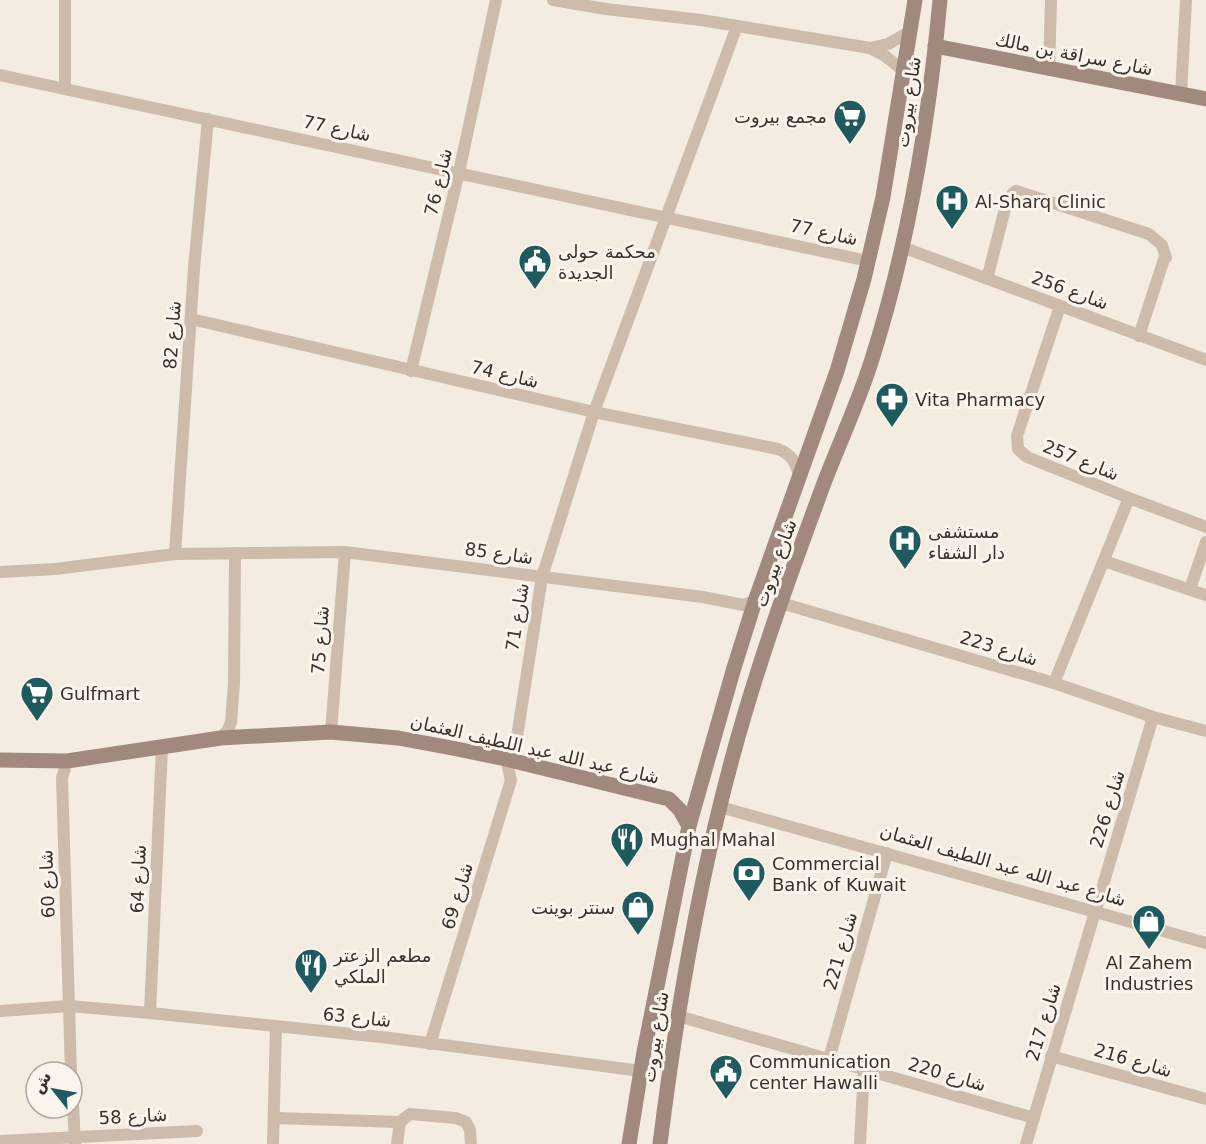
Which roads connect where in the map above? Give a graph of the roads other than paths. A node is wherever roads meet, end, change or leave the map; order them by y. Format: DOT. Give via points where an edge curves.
graph roads {
  1 [pos="65,0"];
  2 [pos="496,0"];
  3 [pos="553,0"];
  4 [pos="915,0"];
  5 [pos="940,0"];
  6 [pos="1051,0"];
  7 [pos="1186,0"];
  8 [pos="737,26"];
  9 [pos="911,31"];
  10 [pos="935,46"];
  11 [pos="870,48"];
  12 [pos="1049,69"];
  13 [pos="904,71"];
  14 [pos="0,75"];
  15 [pos="65,89"];
  16 [pos="1181,95"];
  17 [pos="1206,99"];
  18 [pos="208,119"];
  19 [pos="459,172"];
  20 [pos="666,219"];
  21 [pos="902,248"];
  22 [pos="868,261"];
  23 [pos="987,279"];
  24 [pos="1060,306"];
  25 [pos="191,319"];
  26 [pos="1140,336"];
  27 [pos="1206,360"];
  28 [pos="411,371"];
  29 [pos="594,412"];
  30 [pos="799,475"];
  31 [pos="1129,498"];
  32 [pos="1206,527"];
  33 [pos="1206,542"];
  34 [pos="345,552"];
  35 [pos="235,553"];
  36 [pos="175,554"];
  37 [pos="1104,561"];
  38 [pos="0,572"];
  39 [pos="542,577"];
  40 [pos="1190,589"];
  41 [pos="1206,595"];
  42 [pos="757,596"];
  43 [pos="781,601"];
  44 [pos="733,671"];
  45 [pos="756,678"];
  46 [pos="1054,683"];
  47 [pos="723,708"];
  48 [pos="745,711"];
  49 [pos="1153,717"];
  50 [pos="1206,731"];
  51 [pos="332,732"];
  52 [pos="221,738"];
  53 [pos="162,747"];
  54 [pos="506,759"];
  55 [pos="0,760"];
  56 [pos="67,761"];
  57 [pos="720,807"];
  58 [pos="689,826"];
  59 [pos="887,853"];
  60 [pos="1094,911"];
  61 [pos="1206,943"];
  62 [pos="69,1006"];
  63 [pos="0,1011"];
  64 [pos="150,1013"];
  65 [pos="678,1016"];
  66 [pos="276,1026"];
  67 [pos="430,1044"];
  68 [pos="1051,1056"];
  69 [pos="829,1059"];
  70 [pos="71,1060"];
  71 [pos="864,1069"];
  72 [pos="641,1071"];
  73 [pos="1206,1099"];
  74 [pos="274,1118"];
  75 [pos="1034,1118"];
  76 [pos="73,1120"];
  77 [pos="400,1122"];
  78 [pos="196,1131"];
  79 [pos="74,1141"];
  80 [pos="0,1142"];
  81 [pos="273,1144"];
  82 [pos="397,1144"];
  83 [pos="471,1144"];
  84 [pos="629,1144"];
  85 [pos="660,1144"];
  86 [pos="860,1144"];
  87 [pos="1026,1144"];
  1 -- 15 [label="street"];
  2 -- 19 [label="street, شارع 76"];
  3 -- 8 [label="street"];
  4 -- 9 [label="main road, شارع بيروت"];
  5 -- 10 [label="main road, شارع بيروت"];
  6 -- 12 [label="street"];
  7 -- 16 [label="street"];
  8 -- 11 [label="street"];
  8 -- 20 [label="street"];
  9 -- 11 [label="street" via="888,44"];
  9 -- 13 [label="main road, شارع بيروت"];
  10 -- 12 [label="main road, شارع سراقة بن مالك"];
  10 -- 21 [label="main road, شارع بيروت" via="922,145"];
  11 -- 13 [label="street"];
  12 -- 16 [label="main road, شارع سراقة بن مالك"];
  13 -- 22 [label="main road, شارع بيروت"];
  14 -- 15 [label="street, شارع 77"];
  15 -- 18 [label="street, شارع 77"];
  16 -- 17 [label="main road, شارع سراقة بن مالك"];
  18 -- 19 [label="street, شارع 77"];
  18 -- 25 [label="street, شارع 82"];
  19 -- 20 [label="street, شارع 77"];
  19 -- 28 [label="street, شارع 76"];
  20 -- 22 [label="street, شارع 77"];
  20 -- 29 [label="street"];
  21 -- 23 [label="street, شارع 256"];
  21 -- 43 [label="main road, شارع بيروت" via="867,373"];
  22 -- 30 [label="main road, شارع بيروت" via="837,371"];
  23 -- 24 [label="street, شارع 256"];
  23 -- 26 [label="street" via="1007,201 1016,191 1149,234 1162,245 1166,258"];
  24 -- 26 [label="street, شارع 256"];
  24 -- 31 [label="street, شارع 257" via="1017,436 1018,449 1027,457"];
  25 -- 28 [label="street, شارع 74"];
  25 -- 36 [label="street, شارع 82"];
  26 -- 27 [label="street, شارع 256"];
  28 -- 29 [label="street, شارع 74"];
  29 -- 30 [label="street, شارع 74" via="778,448 794,460"];
  29 -- 39 [label="street, شارع 71"];
  30 -- 42 [label="main road, شارع بيروت"];
  31 -- 32 [label="street, شارع 257"];
  31 -- 37 [label="street"];
  33 -- 40 [label="street"];
  34 -- 35 [label="street, شارع 85"];
  34 -- 39 [label="street, شارع 85"];
  34 -- 51 [label="street, شارع 75"];
  35 -- 36 [label="street, شارع 85"];
  35 -- 52 [label="street" via="234,683 231,722"];
  36 -- 38 [label="street, شارع 85"];
  37 -- 40 [label="street"];
  37 -- 46 [label="street"];
  39 -- 42 [label="street, شارع 85" via="743,605"];
  39 -- 54 [label="street, شارع 71" via="516,743"];
  40 -- 41 [label="street"];
  42 -- 43 [label="main road"];
  42 -- 44 [label="main road, شارع بيروت"];
  43 -- 45 [label="main road, شارع بيروت"];
  43 -- 46 [label="street, شارع 223"];
  44 -- 45 [label="main road" via="742,681"];
  44 -- 47 [label="main road, شارع بيروت"];
  45 -- 48 [label="main road, شارع بيروت"];
  46 -- 49 [label="street, شارع 223"];
  47 -- 48 [label="main road" via="735,701"];
  47 -- 58 [label="main road, شارع بيروت"];
  48 -- 57 [label="main road, شارع بيروت"];
  49 -- 50 [label="street, شارع 223"];
  49 -- 60 [label="street, شارع 226"];
  51 -- 52 [label="main road, شارع عبد الله عبد اللطيف العثمان"];
  51 -- 54 [label="main road, شارع عبد الله عبد اللطيف العثمان" via="398,738"];
  52 -- 53 [label="main road, شارع عبد الله عبد اللطيف العثمان"];
  53 -- 56 [label="main road, شارع عبد الله عبد اللطيف العثمان"];
  53 -- 64 [label="street, شارع 64"];
  54 -- 58 [label="main road, شارع عبد الله عبد اللطيف العثمان" via="669,799"];
  54 -- 67 [label="street, شارع 69" via="511,780"];
  55 -- 56 [label="main road, شارع عبد الله عبد اللطيف العثمان"];
  56 -- 62 [label="street, شارع 60" via="62,778"];
  57 -- 59 [label="street, شارع عبد الله عبد اللطيف العثمان"];
  57 -- 65 [label="main road, شارع بيروت"];
  58 -- 72 [label="main road, شارع بيروت"];
  59 -- 60 [label="street, شارع عبد الله عبد اللطيف العثمان"];
  59 -- 69 [label="street, شارع 221"];
  60 -- 61 [label="street, شارع عبد الله عبد اللطيف العثمان"];
  60 -- 68 [label="street, شارع 217"];
  62 -- 63 [label="street"];
  62 -- 64 [label="street, شارع 63"];
  62 -- 70 [label="street, شارع 60"];
  64 -- 66 [label="street, شارع 63"];
  65 -- 69 [label="street, شارع 220"];
  65 -- 85 [label="main road, شارع بيروت"];
  66 -- 67 [label="street, شارع 63"];
  66 -- 74 [label="street"];
  67 -- 72 [label="street, شارع 63"];
  68 -- 73 [label="street, شارع 216"];
  68 -- 75 [label="street, شارع 217"];
  69 -- 71 [label="street, شارع 220"];
  71 -- 75 [label="street, شارع 220"];
  71 -- 86 [label="street"];
  72 -- 84 [label="main road, شارع بيروت"];
  74 -- 77 [label="street"];
  74 -- 81 [label="street"];
  75 -- 87 [label="street, شارع 217"];
  76 -- 79 [label="street"];
  77 -- 82 [label="street"];
  77 -- 83 [label="street" via="410,1114 456,1118 466,1122"];
  78 -- 79 [label="street, شارع 58"];
  79 -- 80 [label="street, شارع 58"];
}
